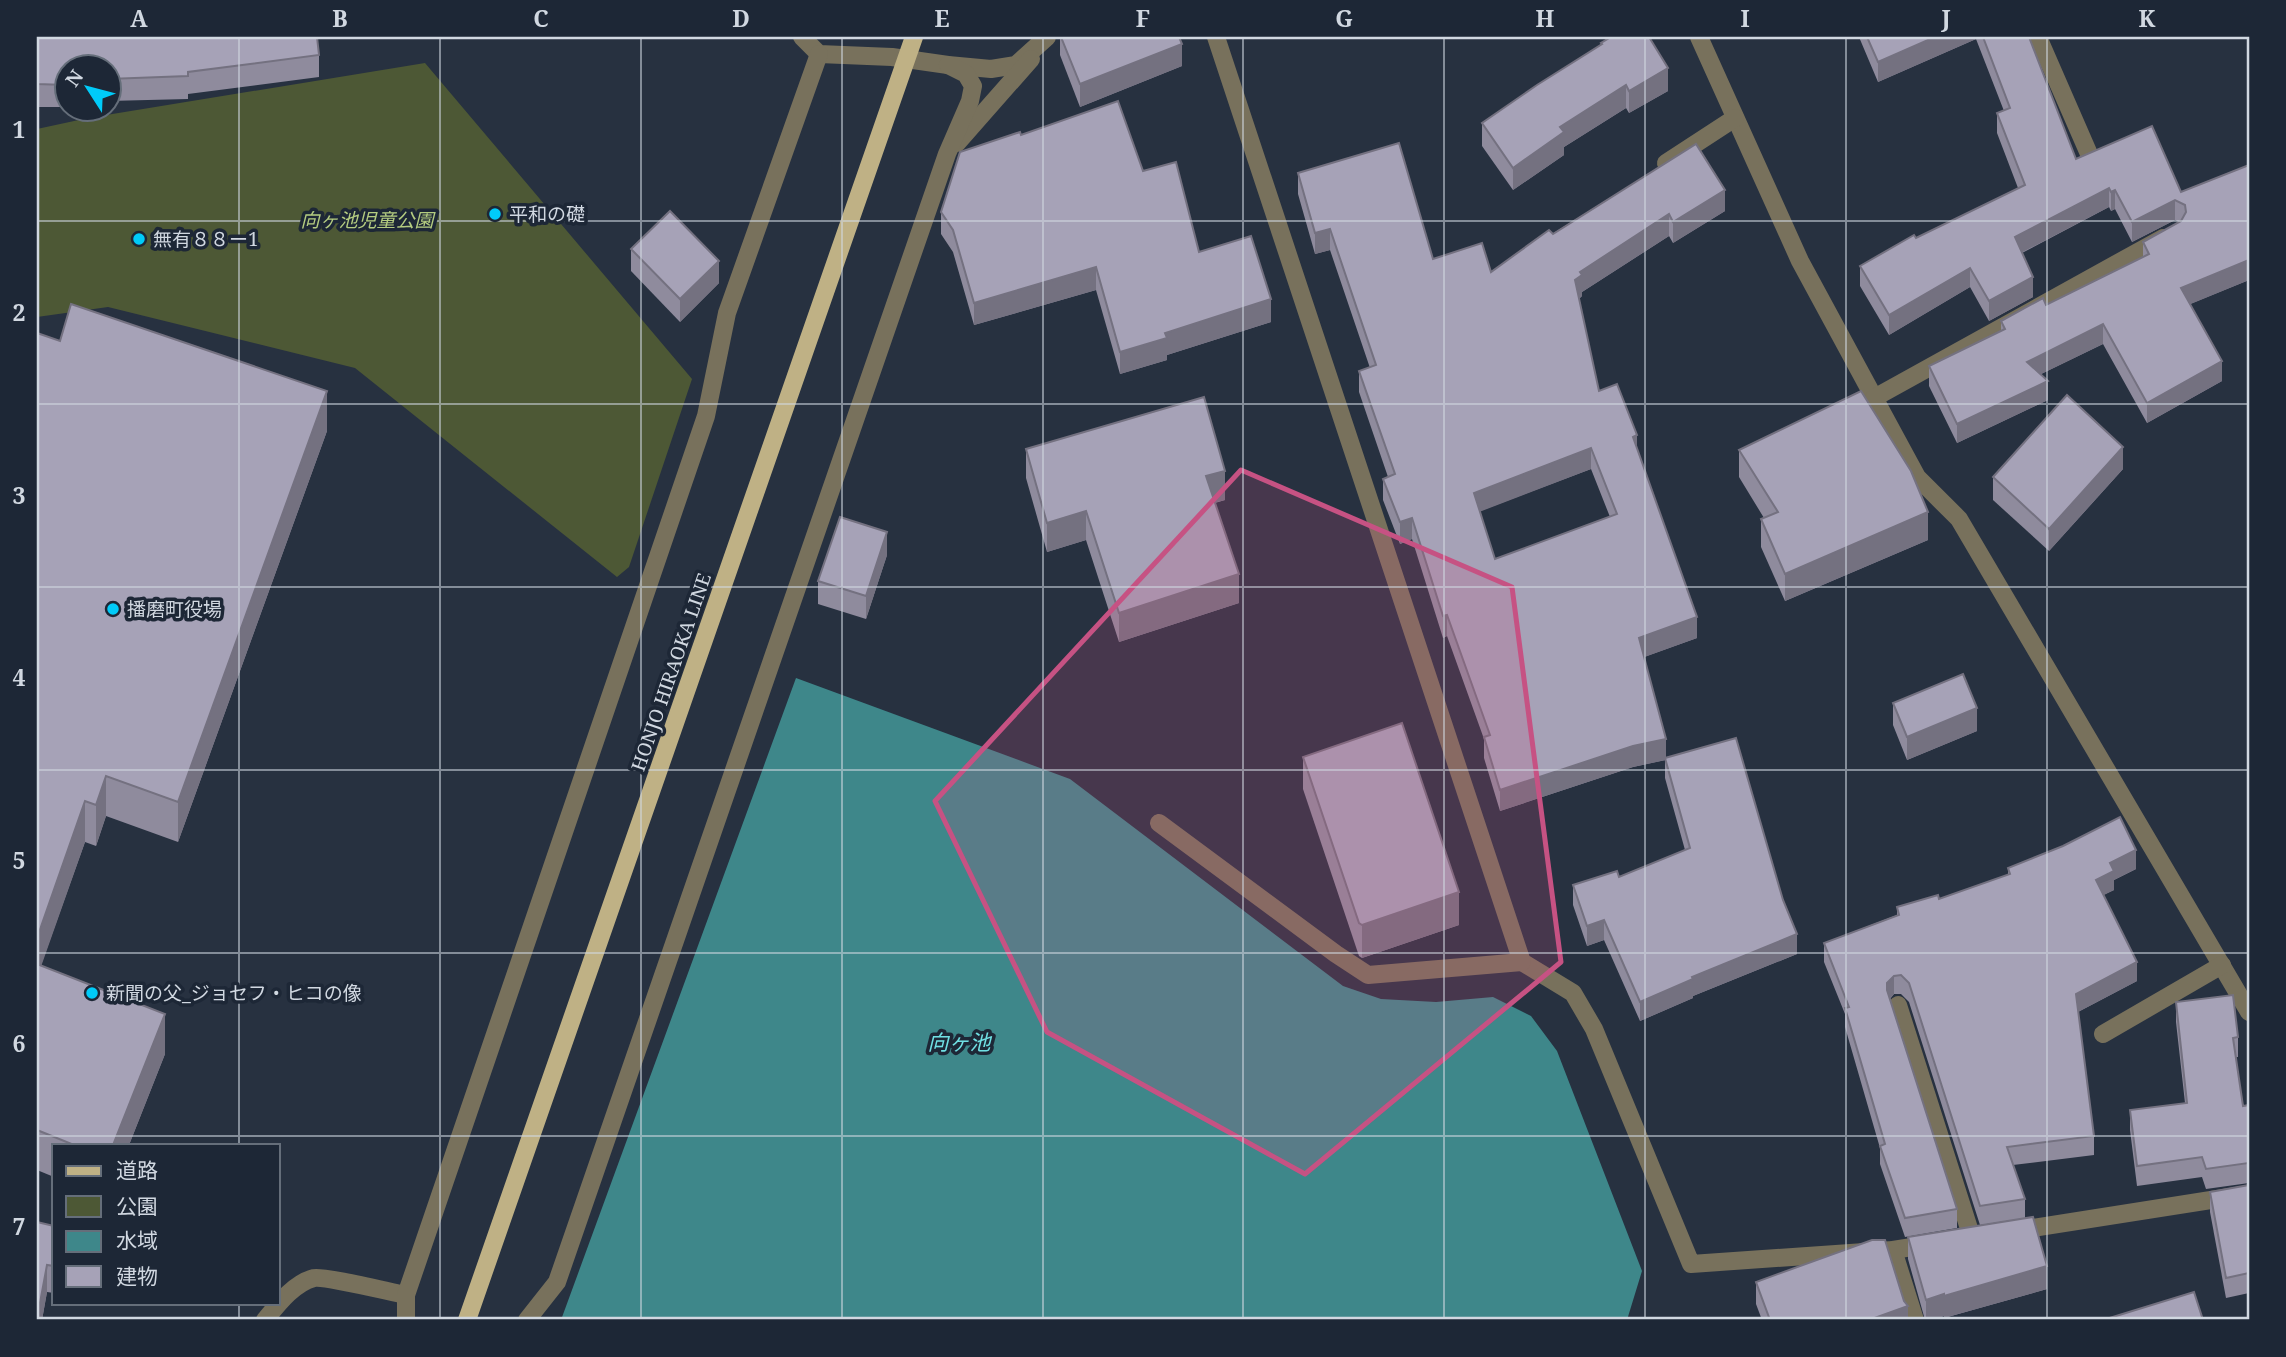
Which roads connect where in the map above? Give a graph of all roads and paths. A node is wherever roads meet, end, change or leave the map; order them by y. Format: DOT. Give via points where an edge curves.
graph roads {
  1 [pos="802,37"];
  2 [pos="914,37"];
  3 [pos="1048,37"];
  4 [pos="1216,37"];
  5 [pos="1699,37"];
  6 [pos="2038,37"];
  7 [pos="819,54"];
  8 [pos="948,65"];
  9 [pos="1735,118"];
  10 [pos="947,154"];
  11 [pos="2089,154"];
  12 [pos="1646,176"];
  13 [pos="2175,231"];
  14 [pos="1874,398"];
  15 [pos="1158,823"];
  16 [pos="1522,962"];
  17 [pos="2221,965"];
  18 [pos="1898,1005"];
  19 [pos="2249,1012"];
  20 [pos="2103,1034"];
  21 [pos="2249,1194"];
  22 [pos="1972,1238"];
  23 [pos="1893,1250"];
  24 [pos="406,1295"];
  25 [pos="280,1303"];
  26 [pos="279,1304"];
  27 [pos="265,1320"];
  28 [pos="406,1320"];
  29 [pos="467,1320"];
  30 [pos="527,1320"];
  31 [pos="1915,1320"];
  1 -- 7 [label="street"];
  2 -- 29 [label="main road, HONJO HIRAOKA LINE"];
  3 -- 8 [label="street" via="1016,65 991,69"];
  3 -- 10 [label="street"];
  4 -- 16 [label="street"];
  5 -- 9 [label="street"];
  6 -- 11 [label="street"];
  7 -- 8 [label="street"];
  7 -- 24 [label="street" via="727,313 706,416"];
  8 -- 10 [label="street" via="966,74 973,86"];
  9 -- 12 [label="street"];
  9 -- 14 [label="street" via="1800,261"];
  10 -- 30 [label="street" via="557,1282"];
  13 -- 14 [label="street"];
  14 -- 17 [label="street" via="1917,477 1959,519"];
  15 -- 16 [label="street" via="1368,975"];
  16 -- 23 [label="street" via="1573,993 1589,1020 1691,1264"];
  17 -- 19 [label="street"];
  17 -- 20 [label="street"];
  18 -- 22 [label="street"];
  21 -- 22 [label="street"];
  22 -- 23 [label="street"];
  23 -- 31 [label="street"];
  24 -- 25 [label="street" via="317,1277 299,1285"];
  24 -- 28 [label="street"];
  26 -- 27 [label="street"];
}
